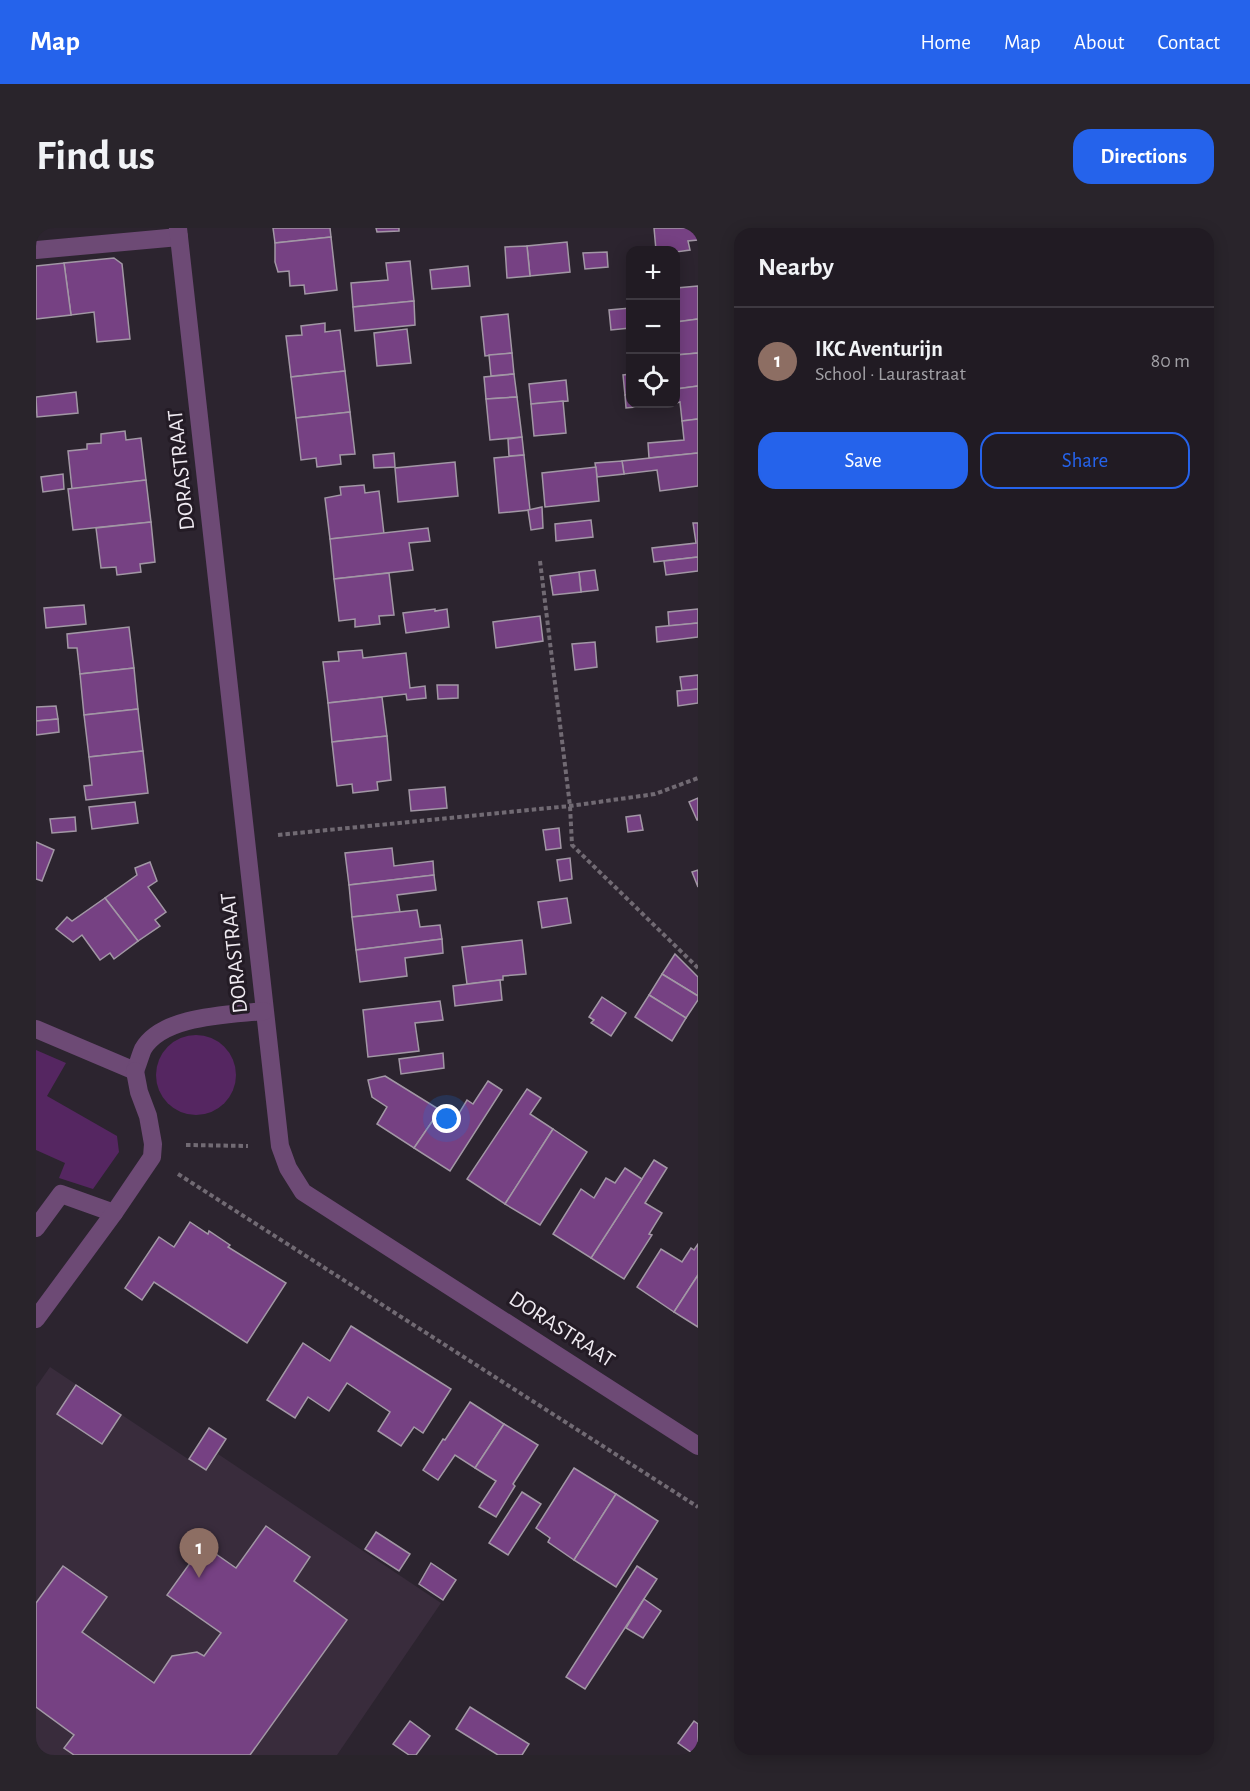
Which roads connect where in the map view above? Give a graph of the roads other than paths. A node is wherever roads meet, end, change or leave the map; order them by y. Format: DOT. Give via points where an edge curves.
graph roads {
  1 [pos="179,232"];
  2 [pos="36,250"];
  3 [pos="264,1011"];
  4 [pos="36,1029"];
  5 [pos="135,1071"];
  6 [pos="114,1213"];
  7 [pos="36,1228"];
  8 [pos="36,1319"];
  9 [pos="698,1446"];
  1 -- 2 [label="street"];
  1 -- 3 [label="street, DORASTRAAT"];
  3 -- 5 [label="street" via="193,1019 162,1031 144,1048"];
  3 -- 9 [label="street, DORASTRAAT" via="280,1146 303,1191"];
  4 -- 5 [label="street"];
  5 -- 6 [label="street" via="148,1116 152,1151"];
  6 -- 7 [label="street" via="61,1194"];
  6 -- 8 [label="street"];
}
